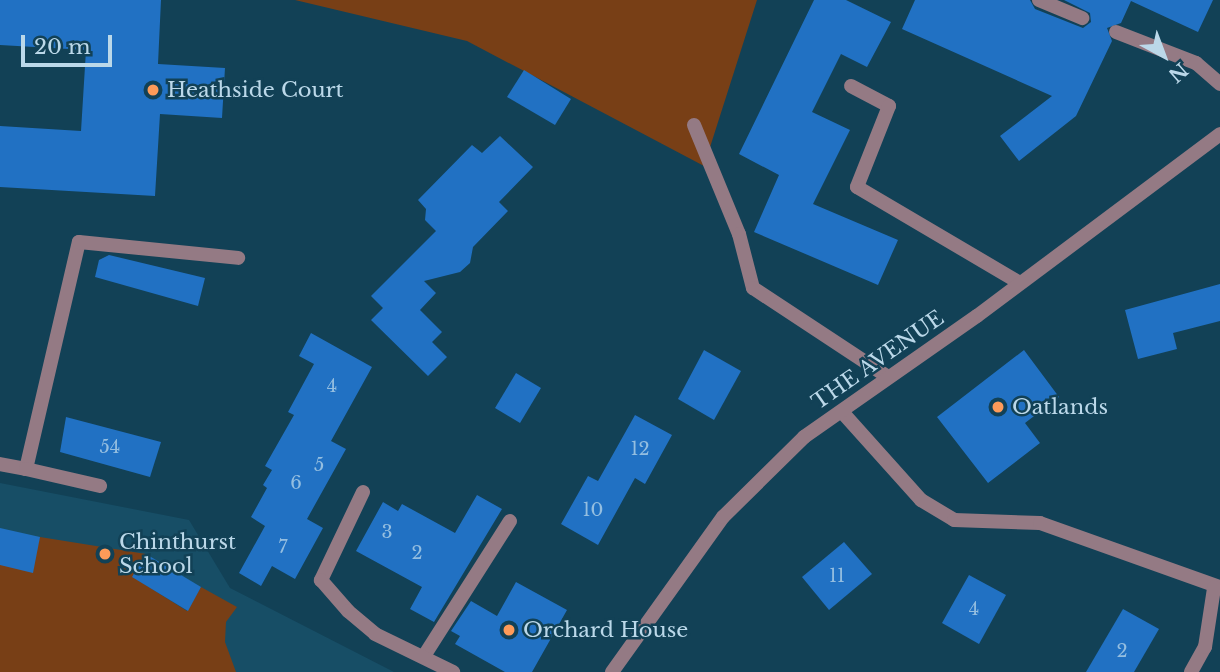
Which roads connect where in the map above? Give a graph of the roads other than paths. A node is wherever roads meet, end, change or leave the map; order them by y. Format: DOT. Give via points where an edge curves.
graph roads {
  1 [pos="1039,0"];
  2 [pos="1082,18"];
  3 [pos="1116,32"];
  4 [pos="1220,84"];
  5 [pos="851,86"];
  6 [pos="694,125"];
  7 [pos="1220,134"];
  8 [pos="237,258"];
  9 [pos="1020,283"];
  10 [pos="888,377"];
  11 [pos="843,413"];
  12 [pos="0,464"];
  13 [pos="26,469"];
  14 [pos="100,486"];
  15 [pos="363,492"];
  16 [pos="510,522"];
  17 [pos="1217,587"];
  18 [pos="424,656"];
  19 [pos="453,672"];
  20 [pos="612,672"];
  21 [pos="1191,672"];
  1 -- 2 [label="street"];
  3 -- 4 [label="street" via="1196,63"];
  5 -- 9 [label="street" via="890,106 857,187"];
  6 -- 10 [label="street" via="739,234 753,288"];
  7 -- 9 [label="street, THE AVENUE"];
  8 -- 13 [label="street" via="79,242"];
  9 -- 10 [label="street, THE AVENUE"];
  10 -- 11 [label="street, THE AVENUE"];
  11 -- 17 [label="street" via="921,500 954,520 1040,523"];
  11 -- 20 [label="street, THE AVENUE" via="804,437 723,517"];
  12 -- 13 [label="street"];
  13 -- 14 [label="street"];
  15 -- 18 [label="street" via="321,580 375,634"];
  16 -- 18 [label="street"];
  17 -- 21 [label="street" via="1205,647"];
  18 -- 19 [label="street"];
}
